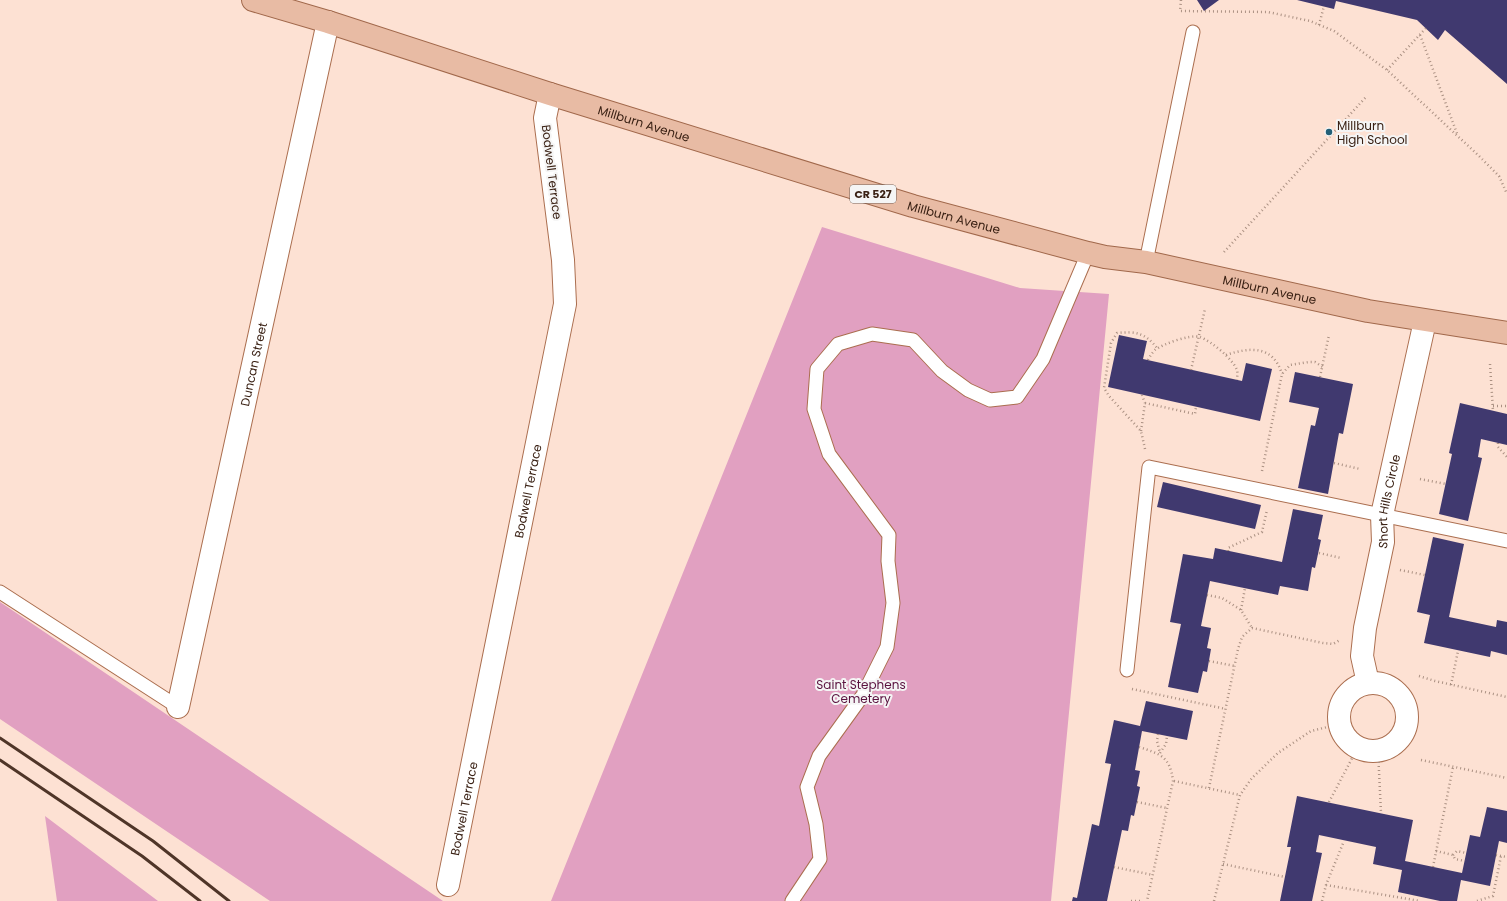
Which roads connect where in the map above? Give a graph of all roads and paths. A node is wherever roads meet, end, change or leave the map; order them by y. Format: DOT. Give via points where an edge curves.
graph roads {
  1 [pos="253,0"];
  2 [pos="1181,0"];
  3 [pos="1324,6"];
  4 [pos="328,22"];
  5 [pos="1319,25"];
  6 [pos="1426,28"];
  7 [pos="1193,32"];
  8 [pos="1420,35"];
  9 [pos="1387,70"];
  10 [pos="550,94"];
  11 [pos="1366,97"];
  12 [pos="1458,137"];
  13 [pos="1507,192"];
  14 [pos="1224,252"];
  15 [pos="1088,253"];
  16 [pos="1146,262"];
  17 [pos="1205,309"];
  18 [pos="1425,321"];
  19 [pos="1507,333"];
  20 [pos="1329,335"];
  21 [pos="1199,337"];
  22 [pos="1157,348"];
  23 [pos="1226,355"];
  24 [pos="1148,360"];
  25 [pos="1490,364"];
  26 [pos="1323,367"];
  27 [pos="1191,370"];
  28 [pos="1282,374"];
  29 [pos="1320,377"];
  30 [pos="1237,380"];
  31 [pos="1142,395"];
  32 [pos="1145,403"];
  33 [pos="1493,406"];
  34 [pos="1507,406"];
  35 [pos="1196,407"];
  36 [pos="1493,411"];
  37 [pos="1141,431"];
  38 [pos="1498,443"];
  39 [pos="1507,455"];
  40 [pos="1334,463"];
  41 [pos="1149,467"];
  42 [pos="1360,468"];
  43 [pos="1420,479"];
  44 [pos="1446,484"];
  45 [pos="1264,491"];
  46 [pos="1382,515"];
  47 [pos="1507,541"];
  48 [pos="1228,550"];
  49 [pos="1319,554"];
  50 [pos="1341,558"];
  51 [pos="1400,570"];
  52 [pos="1425,575"];
  53 [pos="1245,588"];
  54 [pos="0,592"];
  55 [pos="1207,595"];
  56 [pos="1241,610"];
  57 [pos="1252,628"];
  58 [pos="1365,628"];
  59 [pos="1458,651"];
  60 [pos="1209,661"];
  61 [pos="1234,666"];
  62 [pos="1127,670"];
  63 [pos="1419,676"];
  64 [pos="1368,683"];
  65 [pos="1451,685"];
  66 [pos="1507,697"];
  67 [pos="178,708"];
  68 [pos="1226,709"];
  69 [pos="1340,724"];
  70 [pos="1158,734"];
  71 [pos="1167,736"];
  72 [pos="1139,747"];
  73 [pos="1368,749"];
  74 [pos="1160,753"];
  75 [pos="1421,760"];
  76 [pos="1453,766"];
  77 [pos="1507,778"];
  78 [pos="1173,780"];
  79 [pos="1209,788"];
  80 [pos="1240,795"];
  81 [pos="1137,802"];
  82 [pos="1329,802"];
  83 [pos="1167,808"];
  84 [pos="1381,813"];
  85 [pos="1344,841"];
  86 [pos="1436,851"];
  87 [pos="1466,853"];
  88 [pos="1453,854"];
  89 [pos="1496,855"];
  90 [pos="1501,856"];
  91 [pos="1507,857"];
  92 [pos="1465,861"];
  93 [pos="1223,864"];
  94 [pos="1114,867"];
  95 [pos="1433,867"];
  96 [pos="1153,875"];
  97 [pos="1285,877"];
  98 [pos="448,885"];
  99 [pos="1326,885"];
  100 [pos="792,901"];
  101 [pos="1131,901"];
  102 [pos="1141,901"];
  103 [pos="1147,901"];
  104 [pos="1214,901"];
  105 [pos="1322,901"];
  106 [pos="1420,901"];
  107 [pos="1477,901"];
  1 -- 4 [label="main road, Millburn Avenue / CR 527"];
  2 -- 5 [label="path" via="1180,11 1268,12"];
  3 -- 5 [label="path"];
  4 -- 10 [label="main road, Millburn Avenue / CR 527"];
  4 -- 67 [label="street, Duncan Street"];
  5 -- 9 [label="path" via="1334,30"];
  6 -- 8 [label="path"];
  7 -- 16 [label="lane"];
  8 -- 9 [label="path"];
  8 -- 12 [label="path"];
  9 -- 12 [label="path"];
  10 -- 15 [label="main road, Millburn Avenue / CR 527" via="914,206"];
  10 -- 98 [label="street, Bodwell Terrace" via="546,118 563,260 565,304"];
  11 -- 14 [label="path"];
  12 -- 13 [label="path" via="1499,176"];
  15 -- 16 [label="main road, Millburn Avenue / CR 527" via="1106,258"];
  15 -- 100 [label="lane" via="1043,359 1017,396 990,400 968,390 942,370 913,340 872,334 838,344 817,369 814,409 829,454 889,535 888,561 893,602 887,647 863,695 819,756 806,787 816,824 820,859"];
  16 -- 18 [label="main road, Millburn Avenue / CR 527" via="1368,311"];
  17 -- 21 [label="path"];
  18 -- 19 [label="main road, Millburn Avenue / CR 527"];
  18 -- 46 [label="street, Short Hills Circle"];
  20 -- 26 [label="path"];
  21 -- 22 [label="path" via="1179,339"];
  21 -- 23 [label="path"];
  21 -- 27 [label="path"];
  22 -- 24 [label="path"];
  22 -- 37 [label="path" via="1141,333 1117,333 1111,343 1104,388"];
  23 -- 28 [label="path" via="1242,350 1267,353 1276,360"];
  23 -- 30 [label="path" via="1237,371"];
  25 -- 33 [label="path"];
  26 -- 28 [label="path" via="1315,362 1290,365"];
  26 -- 29 [label="path"];
  28 -- 45 [label="path"];
  31 -- 32 [label="path"];
  32 -- 35 [label="path" via="1195,414"];
  32 -- 37 [label="path"];
  33 -- 34 [label="path"];
  33 -- 36 [label="path"];
  37 -- 41 [label="path"];
  38 -- 39 [label="path" via="1498,447"];
  40 -- 42 [label="path"];
  41 -- 45 [label="lane"];
  41 -- 62 [label="lane"];
  43 -- 44 [label="path"];
  45 -- 46 [label="lane"];
  45 -- 48 [label="path" via="1262,532"];
  46 -- 47 [label="lane"];
  46 -- 58 [label="street, Short Hills Circle" via="1383,542"];
  49 -- 50 [label="path"];
  51 -- 52 [label="path"];
  53 -- 56 [label="path"];
  54 -- 67 [label="lane"];
  55 -- 56 [label="path" via="1222,598"];
  56 -- 57 [label="path"];
  57 -- 58 [label="path" via="1333,644"];
  57 -- 61 [label="path" via="1242,637"];
  58 -- 64 [label="street, Short Hills Circle" via="1362,656"];
  59 -- 65 [label="path"];
  60 -- 61 [label="path"];
  61 -- 68 [label="path"];
  62 -- 68 [label="path" via="1126,687"];
  63 -- 65 [label="path"];
  64 -- 69 [label="street" via="1357,686 1348,693 1339,713"];
  64 -- 73 [label="street" via="1379,683 1399,694 1408,715 1407,726 1394,745 1383,750"];
  65 -- 66 [label="path"];
  68 -- 79 [label="path"];
  69 -- 73 [label="street" via="1351,743"];
  69 -- 80 [label="path" via="1311,731 1278,753 1252,778"];
  70 -- 74 [label="path"];
  71 -- 74 [label="path" via="1166,744"];
  72 -- 74 [label="path"];
  73 -- 82 [label="path"];
  73 -- 84 [label="path"];
  74 -- 78 [label="path" via="1172,769"];
  75 -- 76 [label="path"];
  76 -- 77 [label="path"];
  76 -- 86 [label="path"];
  78 -- 79 [label="path"];
  78 -- 83 [label="path"];
  79 -- 80 [label="path"];
  80 -- 93 [label="path"];
  81 -- 83 [label="path"];
  83 -- 96 [label="path"];
  85 -- 99 [label="path"];
  86 -- 88 [label="path"];
  86 -- 95 [label="path"];
  87 -- 88 [label="path" via="1457,851"];
  88 -- 92 [label="path" via="1455,859"];
  89 -- 90 [label="path"];
  90 -- 91 [label="path"];
  90 -- 107 [label="path" via="1493,896"];
  93 -- 97 [label="path"];
  93 -- 104 [label="path"];
  94 -- 96 [label="path"];
  96 -- 103 [label="path"];
  99 -- 105 [label="path"];
  99 -- 106 [label="path"];
  101 -- 102 [label="path"];
}
